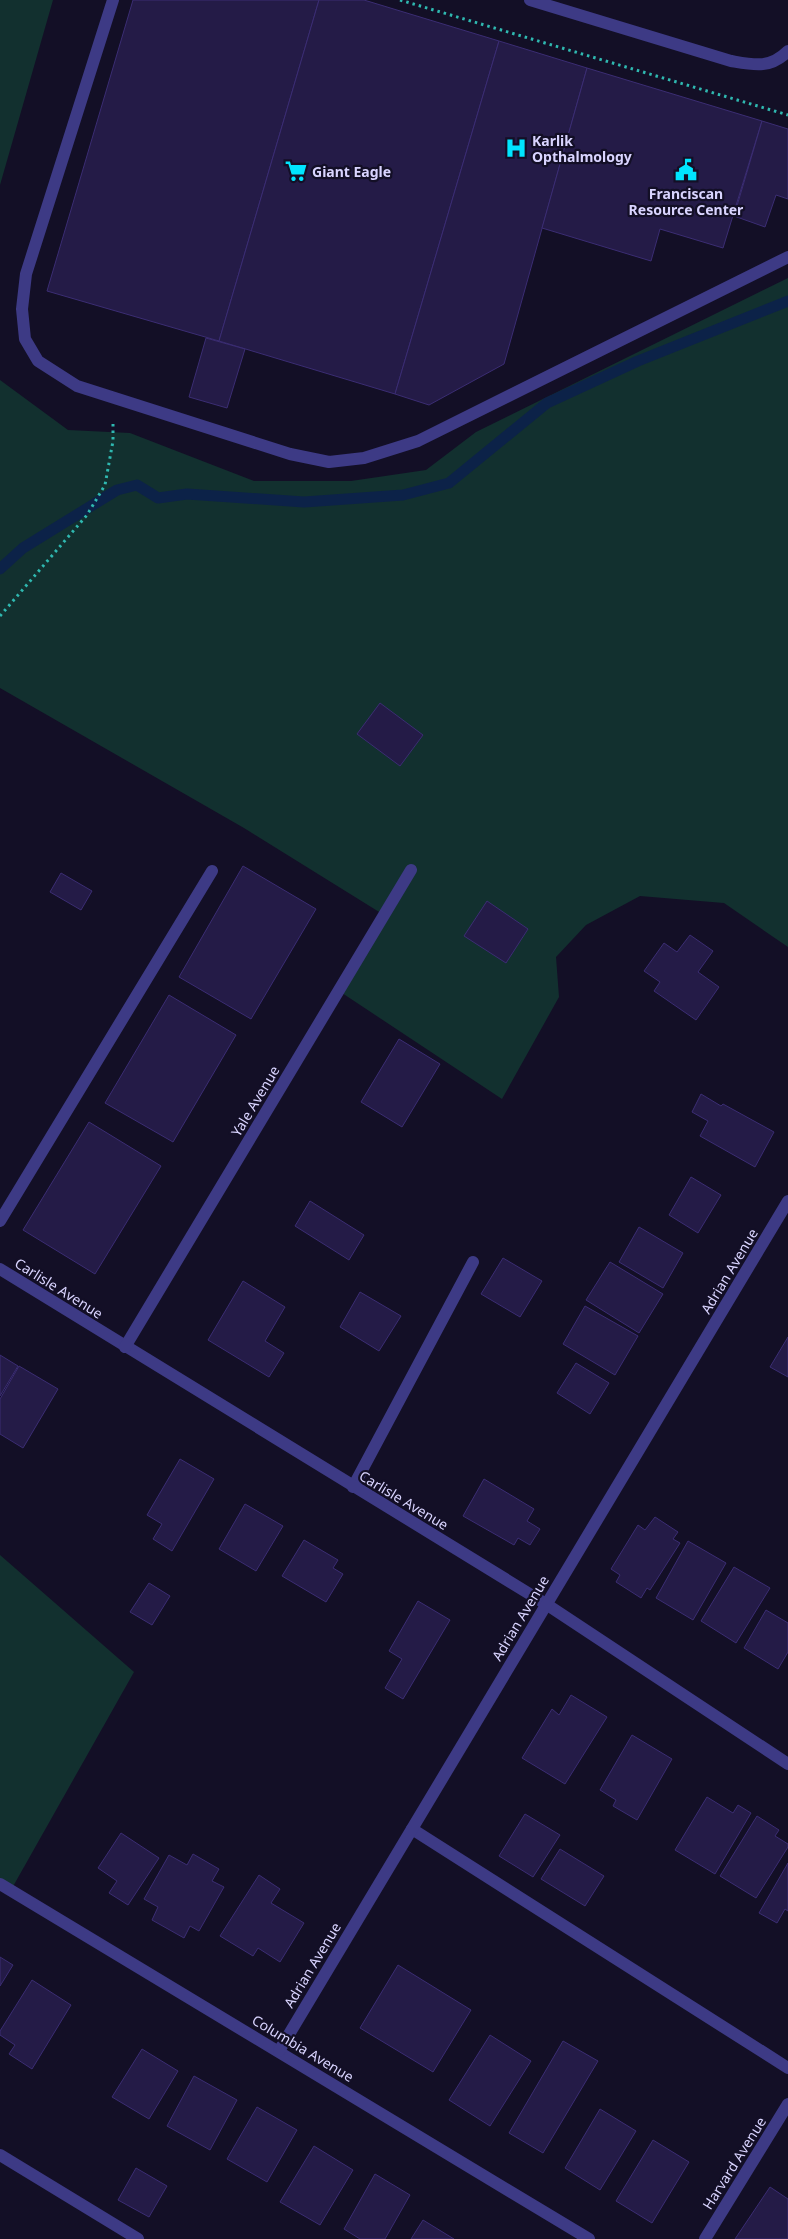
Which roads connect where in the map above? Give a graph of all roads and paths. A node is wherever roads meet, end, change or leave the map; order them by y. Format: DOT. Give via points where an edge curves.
graph roads {
  1 [pos="113,0"];
  2 [pos="400,0"];
  3 [pos="530,0"];
  4 [pos="788,51"];
  5 [pos="788,115"];
  6 [pos="788,257"];
  7 [pos="113,397"];
  8 [pos="0,616"];
  9 [pos="411,870"];
  10 [pos="212,871"];
  11 [pos="788,1201"];
  12 [pos="0,1221"];
  13 [pos="473,1262"];
  14 [pos="0,1269"];
  15 [pos="125,1347"];
  16 [pos="353,1487"];
  17 [pos="546,1604"];
  18 [pos="788,1764"];
  19 [pos="412,1828"];
  20 [pos="0,1884"];
  21 [pos="279,2051"];
  22 [pos="788,2068"];
  23 [pos="788,2104"];
  24 [pos="0,2155"];
  25 [pos="138,2239"];
  26 [pos="589,2239"];
  27 [pos="705,2239"];
  1 -- 7 [label="street" via="26,274 22,309 25,339 38,361 77,386"];
  2 -- 5 [label="path"];
  3 -- 4 [label="street" via="732,62 759,66 780,59"];
  6 -- 7 [label="street" via="418,441 364,458 329,462 290,454"];
  7 -- 8 [label="path" via="113,441 105,485 87,514"];
  9 -- 15 [label="street, Yale Avenue"];
  10 -- 12 [label="street"];
  11 -- 17 [label="street, Adrian Avenue"];
  13 -- 16 [label="street"];
  14 -- 15 [label="street, Carlisle Avenue"];
  15 -- 16 [label="street, Carlisle Avenue"];
  16 -- 17 [label="street, Carlisle Avenue"];
  17 -- 18 [label="street, Carlisle Avenue"];
  17 -- 19 [label="street, Adrian Avenue"];
  19 -- 21 [label="street, Adrian Avenue"];
  19 -- 22 [label="street"];
  20 -- 21 [label="street, Columbia Avenue"];
  21 -- 26 [label="street, Columbia Avenue"];
  23 -- 27 [label="street, Harvard Avenue"];
  24 -- 25 [label="street"];
}
